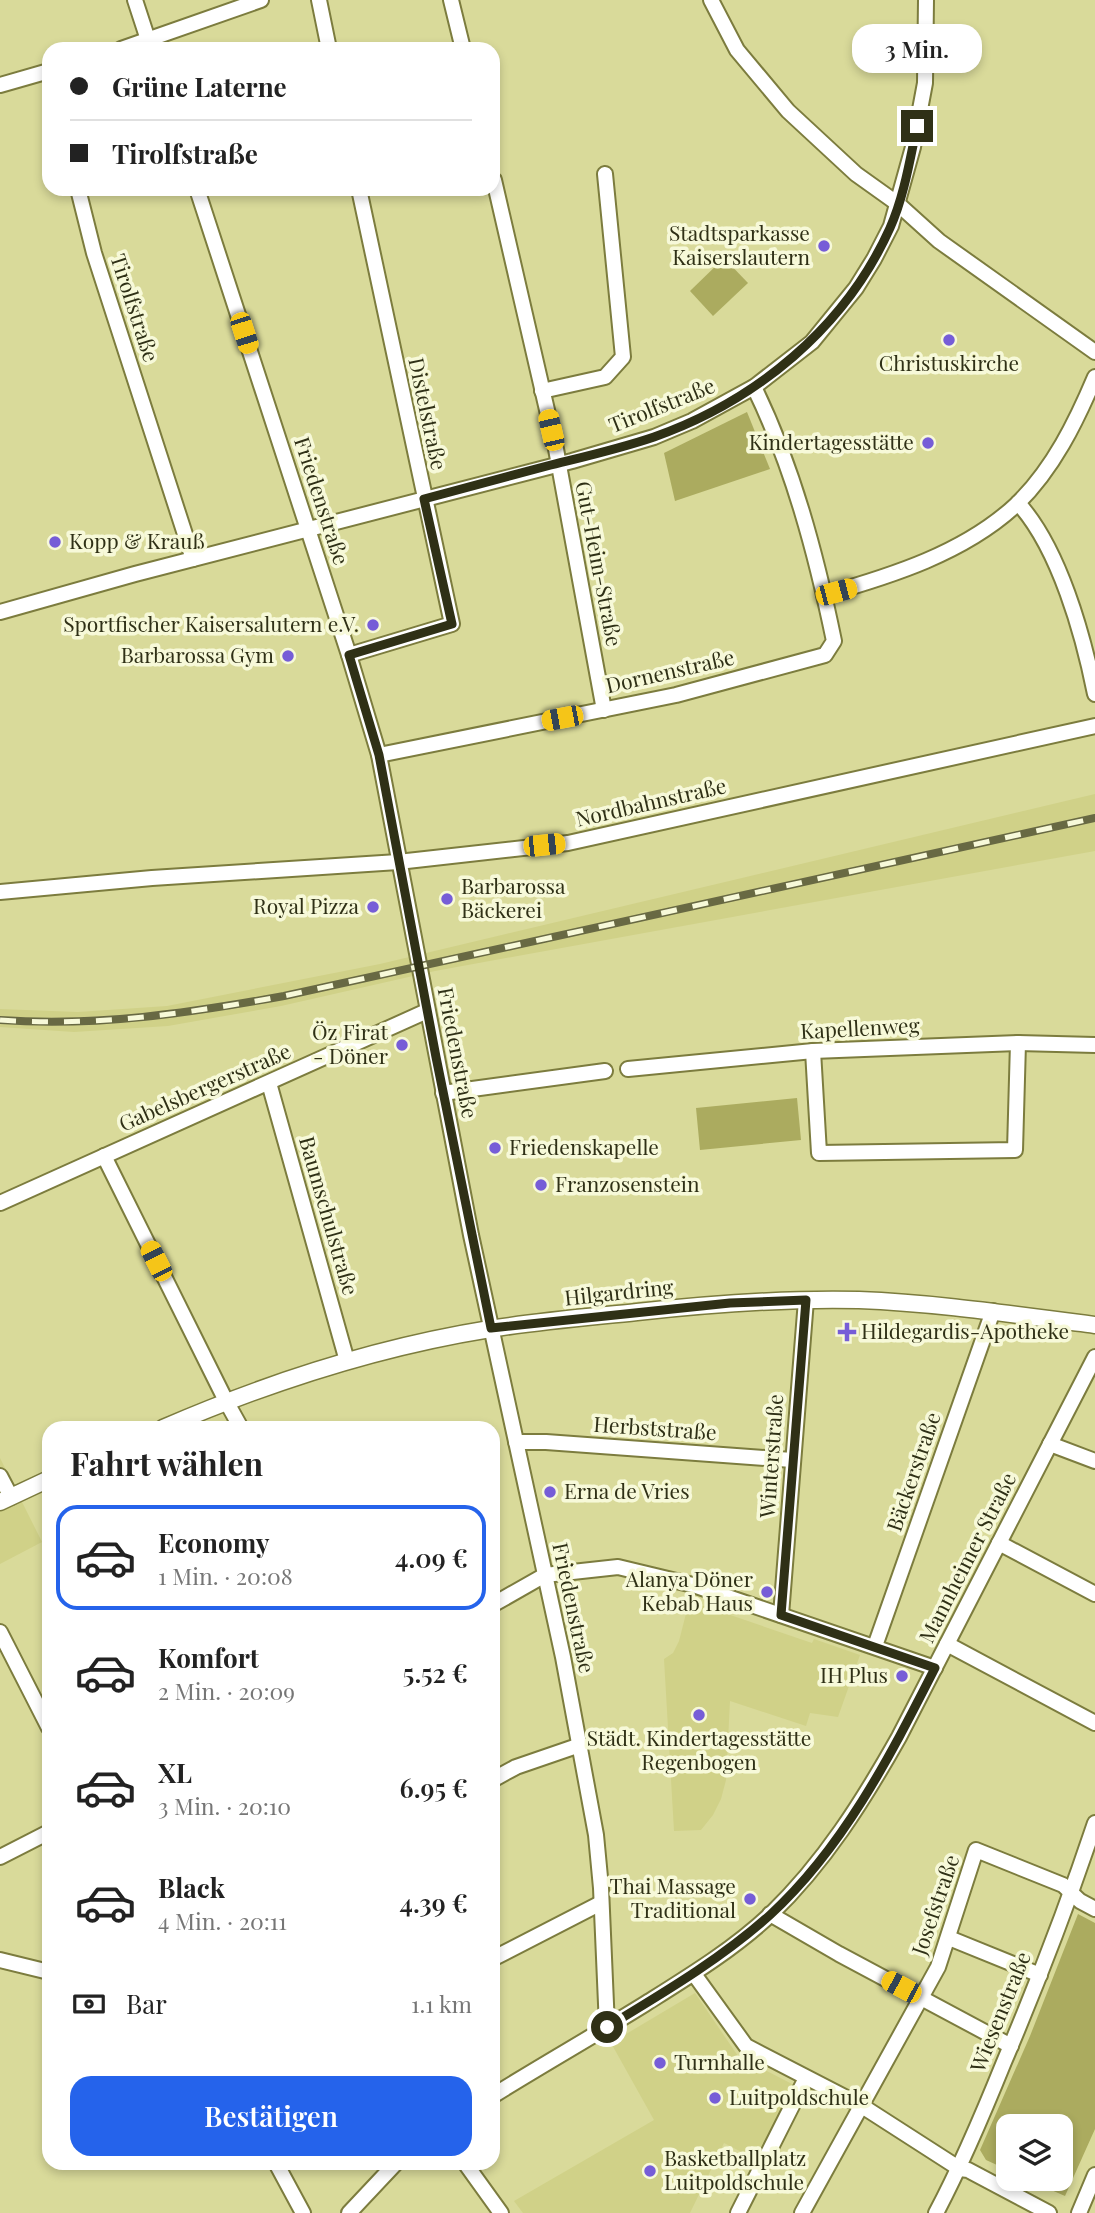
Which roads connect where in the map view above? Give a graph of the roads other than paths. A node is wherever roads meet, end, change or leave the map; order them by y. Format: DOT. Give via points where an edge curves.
graph roads {
  1 [pos="135,0"];
  2 [pos="261,0"];
  3 [pos="319,0"];
  4 [pos="451,0"];
  5 [pos="711,0"];
  6 [pos="926,0"];
  7 [pos="148,42"];
  8 [pos="154,42"];
  9 [pos="328,42"];
  10 [pos="461,42"];
  11 [pos="42,73"];
  12 [pos="0,85"];
  13 [pos="606,174"];
  14 [pos="80,196"];
  15 [pos="199,196"];
  16 [pos="360,196"];
  17 [pos="498,196"];
  18 [pos="898,204"];
  19 [pos="1095,352"];
  20 [pos="1095,377"];
  21 [pos="754,387"];
  22 [pos="542,391"];
  23 [pos="558,463"];
  24 [pos="424,499"];
  25 [pos="1018,503"];
  26 [pos="308,529"];
  27 [pos="193,559"];
  28 [pos="824,596"];
  29 [pos="0,612"];
  30 [pos="349,655"];
  31 [pos="1095,694"];
  32 [pos="604,710"];
  33 [pos="1095,726"];
  34 [pos="379,755"];
  35 [pos="398,862"];
  36 [pos="0,892"];
  37 [pos="427,1011"];
  38 [pos="1018,1043"];
  39 [pos="1095,1045"];
  40 [pos="813,1051"];
  41 [pos="628,1069"];
  42 [pos="605,1071"];
  43 [pos="269,1083"];
  44 [pos="443,1093"];
  45 [pos="104,1156"];
  46 [pos="0,1203"];
  47 [pos="806,1300"];
  48 [pos="993,1311"];
  49 [pos="1095,1325"];
  50 [pos="491,1328"];
  51 [pos="1095,1357"];
  52 [pos="347,1361"];
  53 [pos="226,1401"];
  54 [pos="179,1421"];
  55 [pos="238,1421"];
  56 [pos="516,1442"];
  57 [pos="1050,1444"];
  58 [pos="792,1460"];
  59 [pos="1095,1461"];
  60 [pos="0,1476"];
  61 [pos="42,1482"];
  62 [pos="5,1500"];
  63 [pos="999,1543"];
  64 [pos="545,1575"];
  65 [pos="1095,1594"];
  66 [pos="500,1601"];
  67 [pos="781,1615"];
  68 [pos="0,1632"];
  69 [pos="947,1644"];
  70 [pos="875,1646"];
  71 [pos="935,1668"];
  72 [pos="42,1714"];
  73 [pos="1095,1723"];
  74 [pos="580,1745"];
  75 [pos="500,1776"];
  76 [pos="1095,1823"];
  77 [pos="42,1836"];
  78 [pos="0,1857"];
  79 [pos="1072,1893"];
  80 [pos="601,1903"];
  81 [pos="1095,1909"];
  82 [pos="770,1914"];
  83 [pos="949,1938"];
  84 [pos="500,1955"];
  85 [pos="0,1960"];
  86 [pos="42,1970"];
  87 [pos="694,1973"];
  88 [pos="1040,1975"];
  89 [pos="922,1998"];
  90 [pos="607,2027"];
  91 [pos="1011,2046"];
  92 [pos="806,2078"];
  93 [pos="500,2091"];
  94 [pos="862,2106"];
  95 [pos="960,2169"];
  96 [pos="280,2170"];
  97 [pos="389,2170"];
  98 [pos="470,2170"];
  99 [pos="1095,2175"];
  100 [pos="303,2213"];
  101 [pos="349,2213"];
  102 [pos="501,2213"];
  103 [pos="738,2213"];
  104 [pos="802,2213"];
  105 [pos="936,2213"];
  106 [pos="1049,2213"];
  107 [pos="1079,2213"];
  1 -- 7 [label="street"];
  2 -- 8 [label="street"];
  3 -- 9 [label="street"];
  4 -- 10 [label="street"];
  5 -- 18 [label="street" via="737,50 788,111 856,174"];
  6 -- 18 [label="street, Tirolfstraße" via="925,83"];
  11 -- 12 [label="street"];
  13 -- 22 [label="street" via="623,357 605,377"];
  14 -- 27 [label="street, Tirolfstraße"];
  15 -- 26 [label="street, Friedenstraße"];
  16 -- 24 [label="street, Distelstraße"];
  17 -- 22 [label="street, Gut-Heim-Straße"];
  18 -- 19 [label="street" via="939,241"];
  18 -- 21 [label="street, Tirolfstraße" via="874,260 856,288 812,342"];
  20 -- 25 [label="street" via="1080,414 1049,466"];
  21 -- 23 [label="street, Tirolfstraße" via="654,437"];
  21 -- 28 [label="street, Dornenstraße" via="789,472"];
  22 -- 23 [label="street, Gut-Heim-Straße"];
  23 -- 24 [label="street, Tirolfstraße"];
  23 -- 32 [label="street, Gut-Heim-Straße"];
  24 -- 26 [label="street, Tirolfstraße"];
  24 -- 30 [label="street, Distelstraße" via="452,624"];
  25 -- 28 [label="street" via="977,534 931,558 875,582"];
  25 -- 31 [label="street" via="1044,541 1068,594"];
  26 -- 27 [label="street, Tirolfstraße"];
  26 -- 30 [label="street, Friedenstraße"];
  27 -- 29 [label="street, Tirolfstraße"];
  28 -- 32 [label="street, Dornenstraße" via="834,641 825,655"];
  30 -- 34 [label="street, Friedenstraße"];
  32 -- 34 [label="street, Dornenstraße"];
  33 -- 35 [label="street, Nordbahnstraße" via="568,843"];
  34 -- 35 [label="street, Friedenstraße"];
  35 -- 36 [label="street, Nordbahnstraße"];
  35 -- 37 [label="street, Friedenstraße"];
  37 -- 43 [label="street, Gabelsbergerstraße"];
  37 -- 44 [label="street, Friedenstraße"];
  38 -- 39 [label="street, Kapellenweg"];
  38 -- 40 [label="street, Kapellenweg"];
  38 -- 40 [label="street" via="1015,1150 819,1153"];
  40 -- 41 [label="street, Kapellenweg"];
  42 -- 44 [label="street"];
  43 -- 45 [label="street, Gabelsbergerstraße"];
  43 -- 52 [label="street, Baumschulstraße"];
  44 -- 50 [label="street, Friedenstraße"];
  45 -- 46 [label="street, Gabelsbergerstraße"];
  45 -- 53 [label="street"];
  47 -- 48 [label="street, Hilgardring"];
  47 -- 50 [label="street, Hilgardring" via="730,1303"];
  47 -- 58 [label="street, Winterstraße"];
  48 -- 49 [label="street, Hilgardring"];
  48 -- 70 [label="street, Bäckerstraße"];
  50 -- 52 [label="street, Hilgardring"];
  50 -- 56 [label="street, Friedenstraße"];
  51 -- 57 [label="street, Mannheimer Straße"];
  52 -- 53 [label="street, Hilgardring"];
  53 -- 54 [label="street, Hilgardring"];
  53 -- 55 [label="street"];
  56 -- 58 [label="street, Herbststraße"];
  56 -- 64 [label="street, Friedenstraße"];
  57 -- 59 [label="street"];
  57 -- 63 [label="street, Mannheimer Straße"];
  58 -- 67 [label="street, Winterstraße"];
  60 -- 62 [label="street"];
  61 -- 62 [label="street"];
  63 -- 65 [label="street"];
  63 -- 69 [label="street, Mannheimer Straße"];
  64 -- 66 [label="street"];
  64 -- 67 [label="street" via="618,1567 693,1585"];
  64 -- 74 [label="street, Friedenstraße"];
  67 -- 70 [label="street"];
  68 -- 72 [label="street"];
  69 -- 71 [label="street, Mannheimer Straße"];
  69 -- 73 [label="street"];
  70 -- 71 [label="street"];
  71 -- 82 [label="street, Mannheimer Straße" via="866,1796 841,1833"];
  74 -- 75 [label="street"];
  74 -- 80 [label="street, Friedenstraße" via="596,1835"];
  76 -- 79 [label="street, Wiesenstraße"];
  77 -- 78 [label="street"];
  79 -- 81 [label="street"];
  79 -- 83 [label="street, Josefstraße" via="1063,1885 976,1850"];
  79 -- 88 [label="street, Wiesenstraße"];
  80 -- 84 [label="street"];
  80 -- 90 [label="street, Friedenstraße"];
  82 -- 87 [label="street, Mannheimer Straße"];
  82 -- 89 [label="street"];
  83 -- 88 [label="street"];
  83 -- 89 [label="street, Josefstraße"];
  85 -- 86 [label="street"];
  87 -- 90 [label="street, Mannheimer Straße"];
  87 -- 92 [label="street" via="746,2046"];
  88 -- 91 [label="street, Wiesenstraße"];
  89 -- 91 [label="street"];
  89 -- 94 [label="street, Josefstraße"];
  90 -- 93 [label="street, Mannheimer Straße"];
  91 -- 95 [label="street, Wiesenstraße"];
  92 -- 94 [label="street"];
  92 -- 103 [label="street"];
  94 -- 95 [label="street"];
  94 -- 104 [label="street, Josefstraße"];
  95 -- 105 [label="street, Wiesenstraße"];
  95 -- 106 [label="street"];
  96 -- 100 [label="street"];
  97 -- 101 [label="street"];
  98 -- 102 [label="street"];
  99 -- 107 [label="street"];
}
